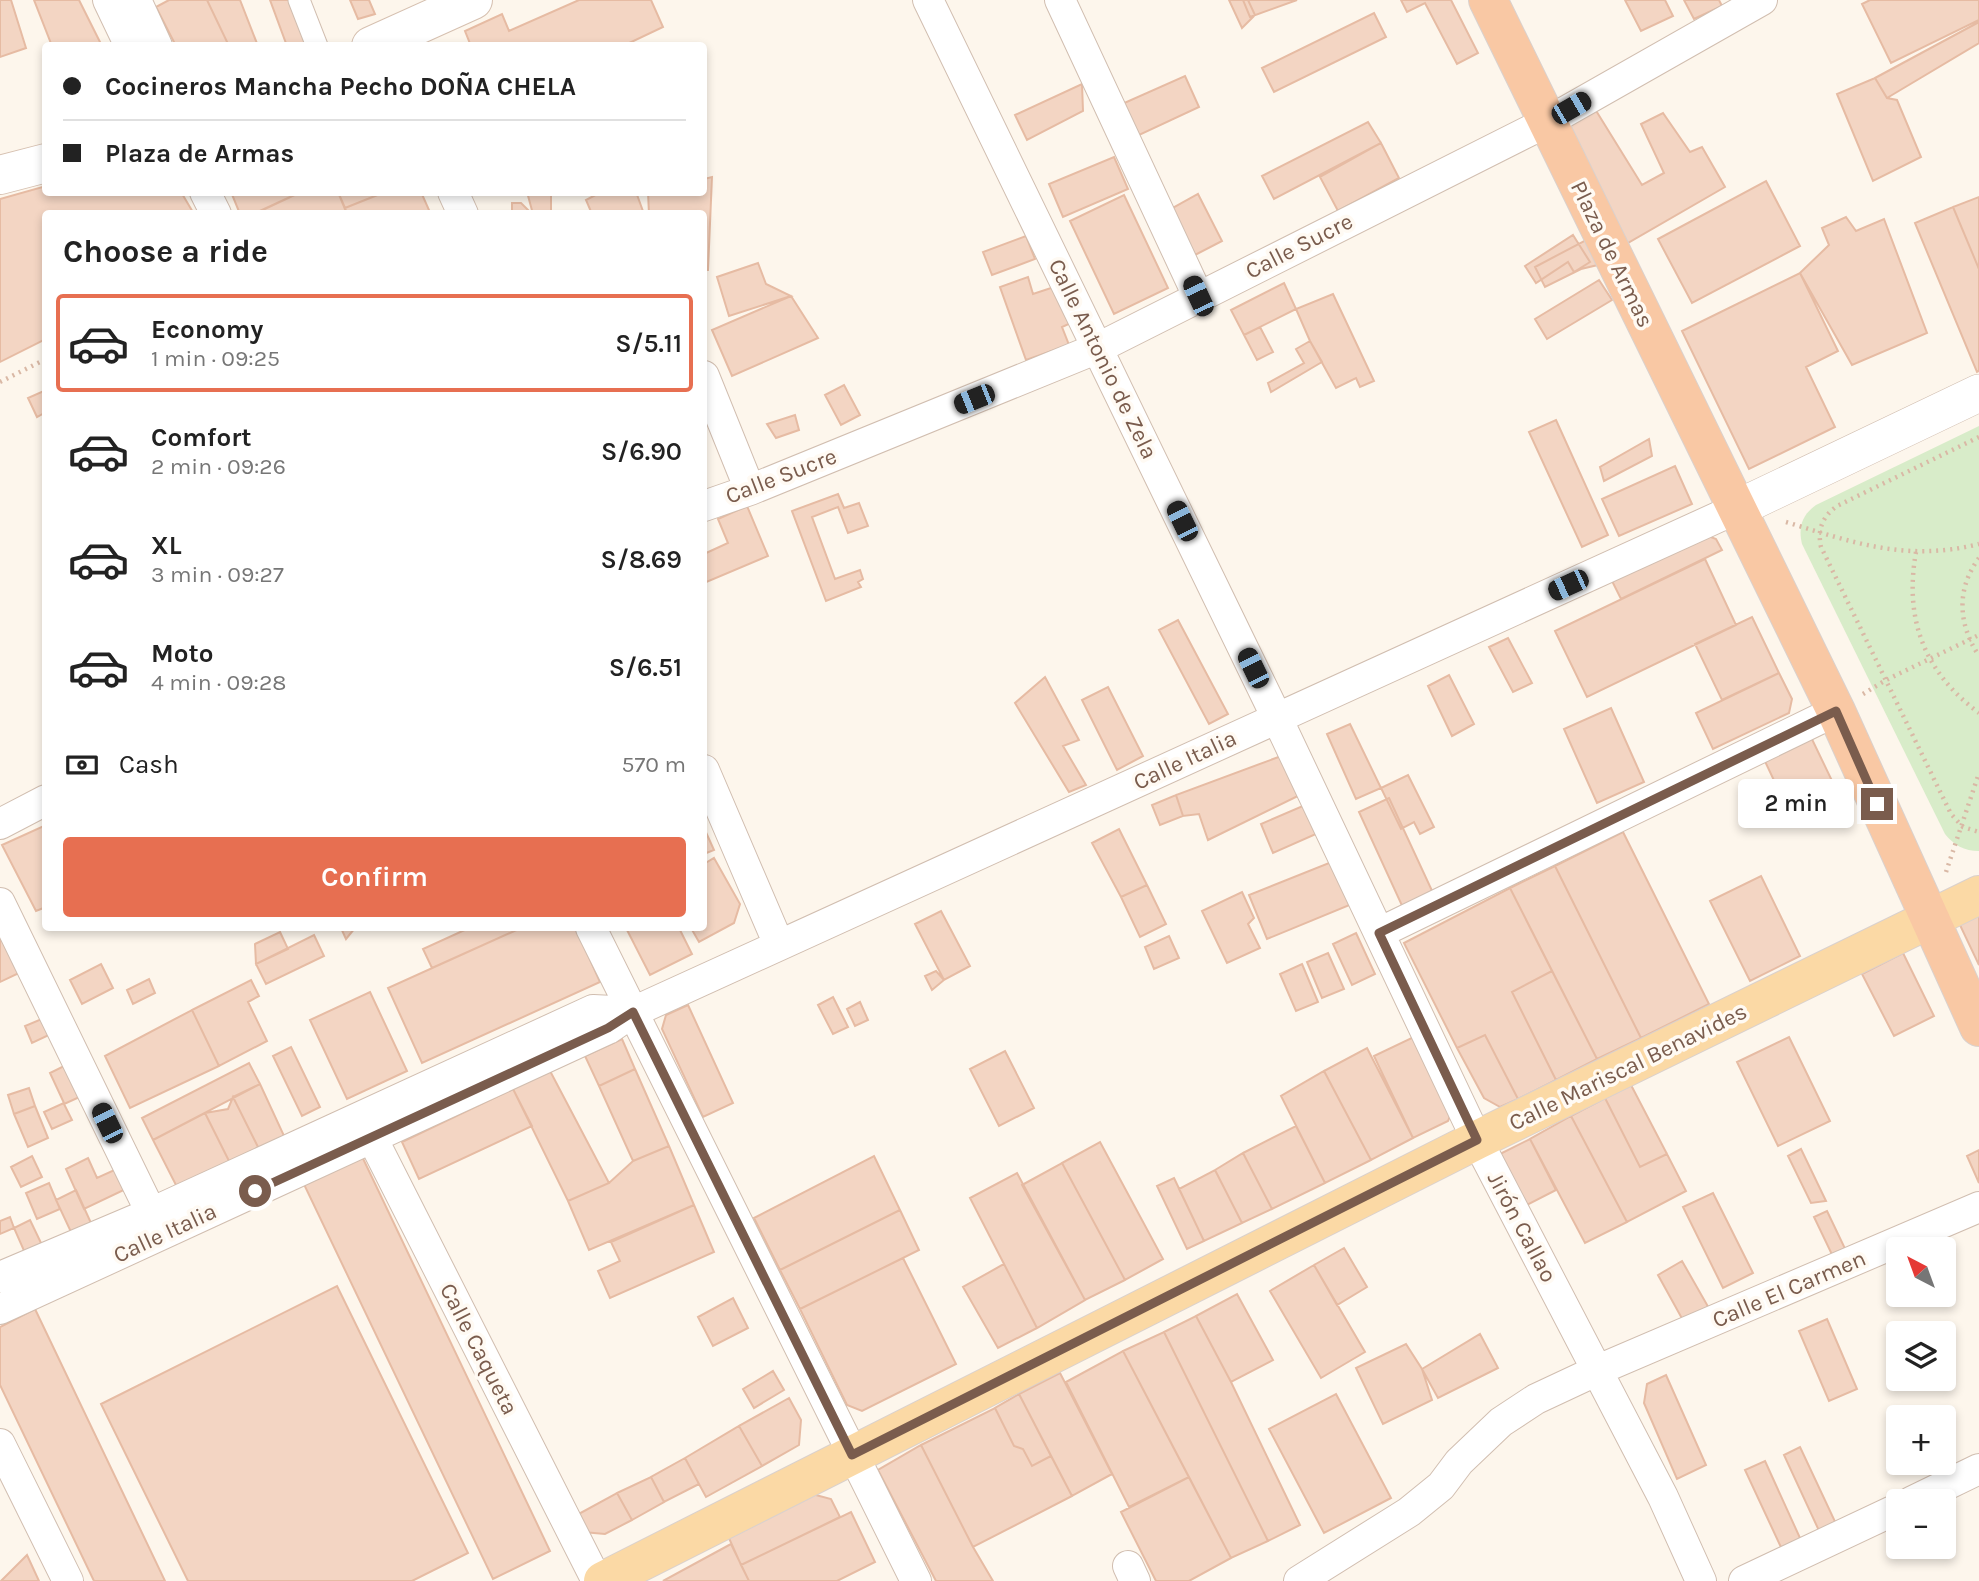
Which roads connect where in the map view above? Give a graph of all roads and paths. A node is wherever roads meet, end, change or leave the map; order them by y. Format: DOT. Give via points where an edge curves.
graph roads {
  1 [pos="108,0"];
  2 [pos="136,0"];
  3 [pos="299,0"];
  4 [pos="473,0"];
  5 [pos="928,0"];
  6 [pos="1060,0"];
  7 [pos="1488,0"];
  8 [pos="1762,0"];
  9 [pos="128,42"];
  10 [pos="155,42"];
  11 [pos="315,42"];
  12 [pos="385,42"];
  13 [pos="1547,122"];
  14 [pos="42,164"];
  15 [pos="0,175"];
  16 [pos="1198,296"];
  17 [pos="1098,348"];
  18 [pos="42,361"];
  19 [pos="0,382"];
  20 [pos="707,383"];
  21 [pos="1979,393"];
  22 [pos="1979,437"];
  23 [pos="750,490"];
  24 [pos="707,505"];
  25 [pos="1738,508"];
  26 [pos="1784,522"];
  27 [pos="1819,532"];
  28 [pos="1979,544"];
  29 [pos="1916,552"];
  30 [pos="1979,558"];
  31 [pos="1979,635"];
  32 [pos="1969,640"];
  33 [pos="1979,656"];
  34 [pos="1930,659"];
  35 [pos="1886,680"];
  36 [pos="1836,711"];
  37 [pos="1979,713"];
  38 [pos="1277,718"];
  39 [pos="1979,773"];
  40 [pos="707,778"];
  41 [pos="42,802"];
  42 [pos="0,824"];
  43 [pos="1963,827"];
  44 [pos="1979,832"];
  45 [pos="1946,873"];
  46 [pos="1979,895"];
  47 [pos="0,903"];
  48 [pos="1929,920"];
  49 [pos="592,931"];
  50 [pos="1379,933"];
  51 [pos="779,945"];
  52 [pos="633,1012"];
  53 [pos="1979,1027"];
  54 [pos="366,1127"];
  55 [pos="1477,1140"];
  56 [pos="1979,1207"];
  57 [pos="156,1224"];
  58 [pos="0,1277"];
  59 [pos="0,1309"];
  60 [pos="1598,1370"];
  61 [pos="0,1444"];
  62 [pos="852,1455"];
  63 [pos="1979,1469"];
  64 [pos="1938,1489"];
  65 [pos="1886,1514"];
  66 [pos="68,1581"];
  67 [pos="597,1581"];
  68 [pos="603,1581"];
  69 [pos="916,1581"];
  70 [pos="1298,1581"];
  71 [pos="1701,1581"];
  72 [pos="1744,1581"];
  1 -- 9 [label="street"];
  2 -- 10 [label="street"];
  3 -- 11 [label="street"];
  4 -- 12 [label="main road"];
  5 -- 17 [label="street, Calle Antonio de Zela"];
  6 -- 16 [label="street"];
  7 -- 13 [label="highway, Plaza de Armas"];
  8 -- 13 [label="street, Calle Sucre"];
  13 -- 16 [label="street, Calle Sucre"];
  13 -- 25 [label="highway, Plaza de Armas"];
  14 -- 15 [label="main road"];
  16 -- 17 [label="street, Calle Sucre"];
  17 -- 23 [label="street, Calle Sucre"];
  17 -- 38 [label="street, Calle Antonio de Zela"];
  18 -- 19 [label="path"];
  20 -- 23 [label="street"];
  21 -- 25 [label="street"];
  22 -- 27 [label="path" via="1838,506 1828,512"];
  23 -- 24 [label="street, Calle Sucre"];
  25 -- 36 [label="highway, Plaza de Armas"];
  25 -- 38 [label="street, Calle Italia"];
  26 -- 27 [label="path"];
  27 -- 29 [label="path" via="1881,549"];
  27 -- 35 [label="path" via="1821,547"];
  28 -- 29 [label="path"];
  29 -- 34 [label="path" via="1911,589 1914,614"];
  30 -- 32 [label="path" via="1963,591"];
  31 -- 32 [label="path"];
  32 -- 33 [label="path"];
  32 -- 34 [label="path"];
  34 -- 35 [label="path"];
  34 -- 37 [label="path" via="1962,701"];
  35 -- 36 [label="path"];
  35 -- 43 [label="path" via="1951,814"];
  36 -- 48 [label="highway, Plaza de Armas"];
  36 -- 50 [label="street"];
  38 -- 50 [label="street, Jirón Callao"];
  38 -- 51 [label="street, Calle Italia"];
  39 -- 43 [label="path"];
  40 -- 51 [label="street"];
  41 -- 42 [label="street"];
  43 -- 44 [label="path"];
  43 -- 45 [label="path"];
  46 -- 48 [label="main road, Calle Mariscal Benavides"];
  47 -- 57 [label="street"];
  48 -- 53 [label="highway, Plaza de Armas"];
  48 -- 55 [label="main road, Calle Mariscal Benavides"];
  49 -- 52 [label="street"];
  50 -- 55 [label="street, Jirón Callao"];
  51 -- 52 [label="street, Calle Italia"];
  52 -- 54 [label="street, Calle Italia" via="608,1028"];
  52 -- 62 [label="street"];
  54 -- 57 [label="street, Calle Italia"];
  54 -- 67 [label="street, Calle Caqueta"];
  55 -- 60 [label="street, Jirón Callao"];
  55 -- 62 [label="main road, Calle Mariscal Benavides"];
  56 -- 60 [label="street, Calle El Carmen"];
  57 -- 58 [label="street, Calle Italia"];
  57 -- 59 [label="street, Calle Italia"];
  60 -- 70 [label="street, Calle El Carmen" via="1536,1399 1501,1422 1441,1486 1409,1512"];
  60 -- 71 [label="street, Jirón Callao"];
  61 -- 66 [label="street"];
  62 -- 68 [label="main road, Calle Mariscal Benavides"];
  62 -- 69 [label="street"];
  63 -- 64 [label="street"];
  65 -- 72 [label="street"];
}
